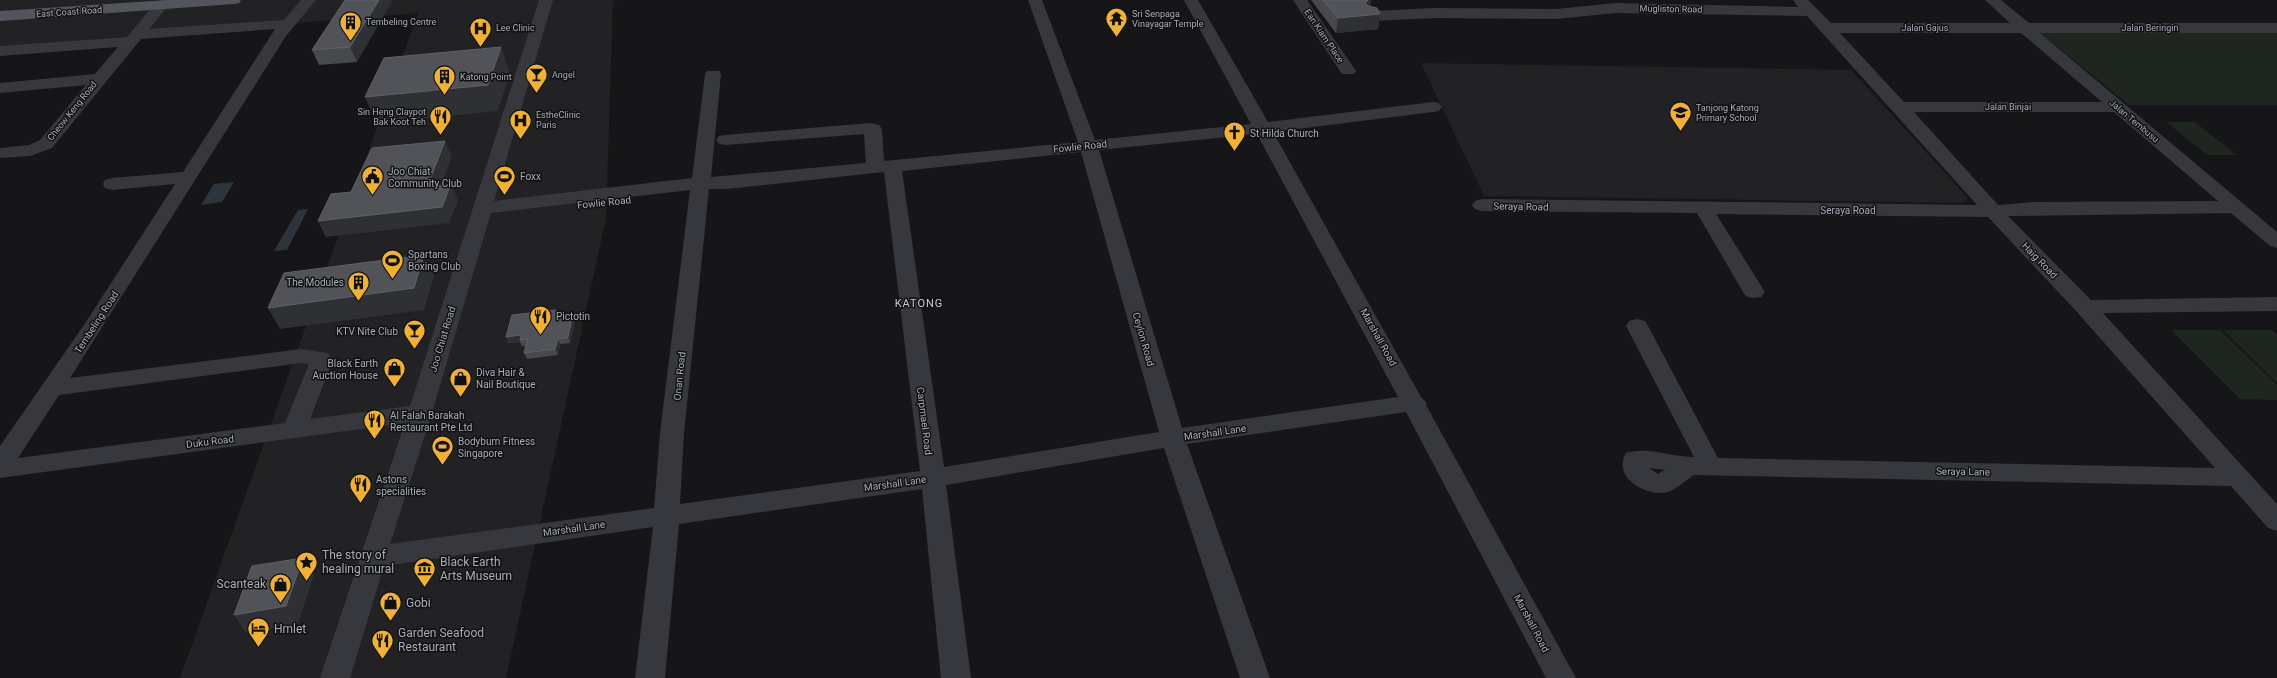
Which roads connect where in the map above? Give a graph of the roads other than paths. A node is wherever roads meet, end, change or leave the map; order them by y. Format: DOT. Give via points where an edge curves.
graph roads {
  1 [pos="85,0"];
  2 [pos="234,0"];
  3 [pos="300,0"];
  4 [pos="309,0"];
  5 [pos="546,0"];
  6 [pos="1035,0"];
  7 [pos="1190,0"];
  8 [pos="1300,0"];
  9 [pos="1380,0"];
  10 [pos="1800,0"];
  11 [pos="1992,0"];
  12 [pos="162,5"];
  13 [pos="0,6"];
  14 [pos="1504,7"];
  15 [pos="1812,12"];
  16 [pos="0,16"];
  17 [pos="289,21"];
  18 [pos="1826,28"];
  19 [pos="2023,28"];
  20 [pos="2277,28"];
  21 [pos="133,38"];
  22 [pos="0,51"];
  23 [pos="1348,71"];
  24 [pos="713,74"];
  25 [pos="98,80"];
  26 [pos="0,88"];
  27 [pos="1433,107"];
  28 [pos="1899,107"];
  29 [pos="2117,107"];
  30 [pos="1264,128"];
  31 [pos="725,140"];
  32 [pos="1088,146"];
  33 [pos="0,153"];
  34 [pos="884,166"];
  35 [pos="190,177"];
  36 [pos="112,184"];
  37 [pos="700,187"];
  38 [pos="1482,205"];
  39 [pos="2236,207"];
  40 [pos="1704,209"];
  41 [pos="481,211"];
  42 [pos="1993,211"];
  43 [pos="2277,242"];
  44 [pos="1754,292"];
  45 [pos="2277,304"];
  46 [pos="2085,307"];
  47 [pos="1637,326"];
  48 [pos="53,388"];
  49 [pos="1415,403"];
  50 [pos="420,413"];
  51 [pos="294,430"];
  52 [pos="1173,438"];
  53 [pos="0,465"];
  54 [pos="0,469"];
  55 [pos="2238,477"];
  56 [pos="933,478"];
  57 [pos="667,516"];
  58 [pos="2277,521"];
  59 [pos="374,557"];
  60 [pos="335,678"];
  61 [pos="650,678"];
  62 [pos="956,678"];
  63 [pos="1255,678"];
  64 [pos="1561,678"];
  1 -- 13 [label="main road, East Coast Road"];
  2 -- 12 [label="main road, East Coast Road"];
  3 -- 17 [label="street, Tembeling Road" via="289,14"];
  4 -- 17 [label="street, Tembeling Road" via="299,14"];
  5 -- 41 [label="street, Joo Chiat Road"];
  6 -- 32 [label="street, Ceylon Road" via="1048,42"];
  7 -- 30 [label="street, Marshall Road"];
  8 -- 23 [label="street, Ean Kiam Place" via="1320,20"];
  9 -- 14 [label="street, Mugliston Road" via="1380,15"];
  10 -- 15 [label="street, Haig Road"];
  11 -- 19 [label="street, Jalan Tembusu"];
  12 -- 16 [label="main road, East Coast Road"];
  12 -- 21 [label="street, Cheow Keng Road"];
  14 -- 15 [label="street, Mugliston Road" via="1556,14 1616,8"];
  15 -- 18 [label="street, Haig Road"];
  17 -- 21 [label="street"];
  17 -- 35 [label="street, Tembeling Road"];
  18 -- 19 [label="street, Jalan Gajus"];
  18 -- 28 [label="street, Haig Road"];
  19 -- 20 [label="street, Jalan Beringin"];
  19 -- 29 [label="street, Jalan Tembusu"];
  21 -- 22 [label="street"];
  21 -- 25 [label="street, Cheow Keng Road"];
  24 -- 37 [label="street, Onan Road"];
  25 -- 26 [label="street, Cheow Keng Road"];
  25 -- 33 [label="street, Cheow Keng Road" via="46,144 32,150"];
  27 -- 30 [label="street, Fowlie Road"];
  28 -- 29 [label="street, Jalan Binjai"];
  28 -- 42 [label="street, Haig Road"];
  29 -- 39 [label="street, Jalan Tembusu"];
  30 -- 32 [label="street, Fowlie Road"];
  30 -- 49 [label="street, Marshall Road"];
  31 -- 34 [label="street, Carpmael Road" via="870,128 873,129"];
  32 -- 34 [label="street, Fowlie Road"];
  32 -- 52 [label="street, Ceylon Road"];
  34 -- 37 [label="street, Fowlie Road"];
  34 -- 56 [label="street, Carpmael Road"];
  35 -- 36 [label="street"];
  35 -- 48 [label="street, Tembeling Road"];
  37 -- 41 [label="street, Fowlie Road"];
  37 -- 57 [label="street, Onan Road" via="672,433"];
  38 -- 40 [label="street, Seraya Road"];
  39 -- 42 [label="street" via="2034,208"];
  39 -- 43 [label="street, Jalan Tembusu"];
  40 -- 42 [label="street, Seraya Road"];
  40 -- 44 [label="street"];
  41 -- 50 [label="street, Joo Chiat Road"];
  42 -- 46 [label="street, Haig Road"];
  45 -- 46 [label="street"];
  46 -- 55 [label="street, Haig Road"];
  47 -- 55 [label="street, Seraya Lane" via="1700,467"];
  48 -- 51 [label="street" via="301,356 320,358 321,362"];
  48 -- 53 [label="street, Tembeling Road"];
  49 -- 52 [label="street, Marshall Lane"];
  49 -- 64 [label="street, Marshall Road"];
  50 -- 51 [label="street, Duku Road"];
  50 -- 59 [label="street, Joo Chiat Road"];
  51 -- 54 [label="street, Duku Road"];
  52 -- 56 [label="street, Marshall Lane"];
  52 -- 63 [label="street, Ceylon Road"];
  55 -- 58 [label="street, Haig Road"];
  56 -- 57 [label="street, Marshall Lane"];
  56 -- 62 [label="street, Carpmael Road"];
  57 -- 59 [label="street, Marshall Lane"];
  57 -- 61 [label="street, Onan Road"];
  59 -- 60 [label="street, Joo Chiat Road"];
}
